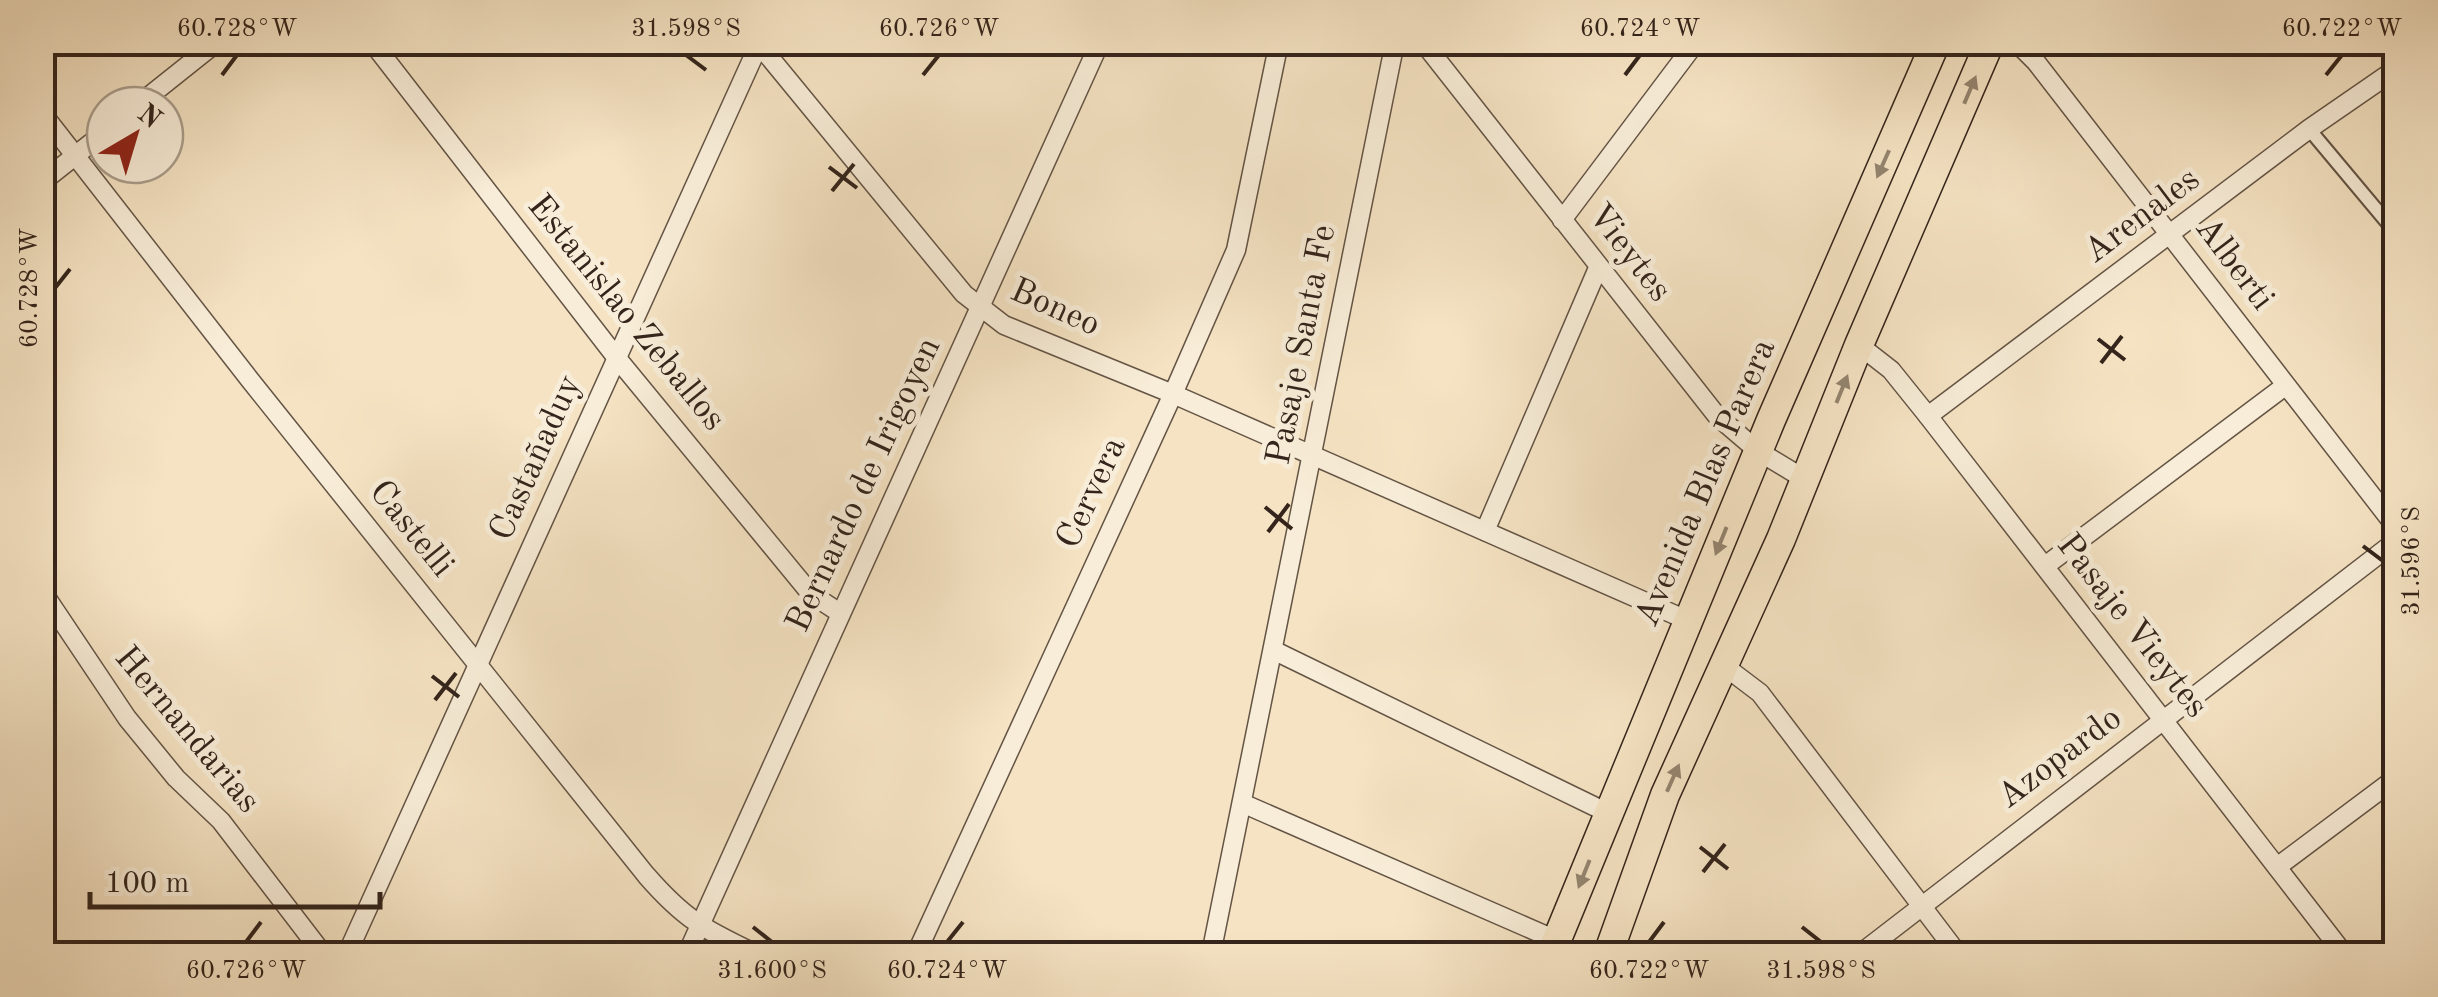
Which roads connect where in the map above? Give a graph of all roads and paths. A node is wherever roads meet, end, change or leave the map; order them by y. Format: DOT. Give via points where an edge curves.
graph roads {
  1 [pos="217,42"];
  2 [pos="372,42"];
  3 [pos="1100,42"];
  4 [pos="1279,42"];
  5 [pos="1395,42"];
  6 [pos="1423,42"];
  7 [pos="1936,42"];
  8 [pos="1990,42"];
  9 [pos="2016,42"];
  10 [pos="759,43"];
  11 [pos="1691,44"];
  12 [pos="2396,68"];
  13 [pos="163,85"];
  14 [pos="42,113"];
  15 [pos="2310,129"];
  16 [pos="85,149"];
  17 [pos="76,156"];
  18 [pos="42,182"];
  19 [pos="1562,220"];
  20 [pos="2396,233"];
  21 [pos="2172,234"];
  22 [pos="1598,268"];
  23 [pos="980,310"];
  24 [pos="1860,345"];
  25 [pos="616,357"];
  26 [pos="2285,386"];
  27 [pos="1173,394"];
  28 [pos="1928,416"];
  29 [pos="1758,451"];
  30 [pos="1313,456"];
  31 [pos="1806,480"];
  32 [pos="2396,527"];
  33 [pos="1486,531"];
  34 [pos="2396,541"];
  35 [pos="2045,566"];
  36 [pos="42,591"];
  37 [pos="840,613"];
  38 [pos="1689,621"];
  39 [pos="1274,651"];
  40 [pos="1723,665"];
  41 [pos="479,666"];
  42 [pos="2164,720"];
  43 [pos="2396,778"];
  44 [pos="1242,803"];
  45 [pos="1608,814"];
  46 [pos="2277,867"];
  47 [pos="1920,906"];
  48 [pos="700,927"];
  49 [pos="1554,948"];
  50 [pos="323,954"];
  51 [pos="347,954"];
  52 [pos="687,954"];
  53 [pos="756,954"];
  54 [pos="916,954"];
  55 [pos="1211,954"];
  56 [pos="1608,954"];
  57 [pos="1860,954"];
  58 [pos="1958,954"];
  59 [pos="2344,954"];
  1 -- 13 [label="street"];
  2 -- 25 [label="street, Estanislao Zeballos"];
  3 -- 23 [label="street, Bernardo de Irigoyen"];
  4 -- 27 [label="street, Cervera" via="1236,250"];
  5 -- 30 [label="street, Pasaje Santa Fe"];
  6 -- 19 [label="street, Vieytes"];
  7 -- 29 [label="main road, Avenida Blas Parera, one-way"];
  24 -- 8 [label="main road, one-way"];
  9 -- 21 [label="street, Alberti"];
  10 -- 23 [label="street, Boneo"];
  10 -- 25 [label="street, Castañaduy"];
  11 -- 19 [label="street"];
  12 -- 15 [label="street, Arenales"];
  14 -- 17 [label="street, Castelli"];
  15 -- 20 [label="street"];
  15 -- 21 [label="street, Arenales"];
  16 -- 17 [label="street"];
  17 -- 18 [label="street"];
  17 -- 41 [label="street, Castelli"];
  19 -- 22 [label="street, Vieytes"];
  21 -- 26 [label="street, Alberti"];
  21 -- 28 [label="street, Arenales"];
  22 -- 29 [label="street, Vieytes" via="1717,416"];
  22 -- 33 [label="street"];
  23 -- 27 [label="street, Boneo"];
  23 -- 37 [label="street, Bernardo de Irigoyen"];
  24 -- 28 [label="street, Pasaje Vieytes" via="1891,370"];
  31 -- 24 [label="main road, one-way"];
  25 -- 37 [label="street, Estanislao Zeballos" via="812,594"];
  25 -- 41 [label="street, Castañaduy"];
  26 -- 32 [label="street, Alberti"];
  26 -- 35 [label="street"];
  27 -- 30 [label="street, Boneo"];
  27 -- 54 [label="street, Cervera"];
  28 -- 35 [label="street, Pasaje Vieytes"];
  29 -- 31 [label="street, Vieytes"];
  29 -- 38 [label="main road, Avenida Blas Parera, one-way"];
  30 -- 33 [label="street, Boneo"];
  30 -- 39 [label="street, Pasaje Santa Fe"];
  31 -- 40 [label="main road"];
  33 -- 38 [label="street, Boneo"];
  34 -- 42 [label="street, Azopardo"];
  35 -- 42 [label="street, Pasaje Vieytes"];
  36 -- 50 [label="street, Hernandarias" via="126,718 221,821"];
  37 -- 48 [label="street, Bernardo de Irigoyen"];
  38 -- 45 [label="main road, Avenida Blas Parera"];
  39 -- 44 [label="street, Pasaje Santa Fe"];
  39 -- 45 [label="street"];
  40 -- 47 [label="street" via="1760,694"];
  56 -- 40 [label="main road, one-way" via="1651,830"];
  41 -- 48 [label="street, Castelli" via="657,888"];
  41 -- 51 [label="street, Castañaduy"];
  42 -- 46 [label="street, Pasaje Vieytes"];
  42 -- 47 [label="street, Azopardo"];
  43 -- 46 [label="street"];
  44 -- 49 [label="street"];
  44 -- 55 [label="street, Pasaje Santa Fe"];
  45 -- 49 [label="main road, Avenida Blas Parera, one-way"];
  46 -- 59 [label="street, Pasaje Vieytes"];
  47 -- 57 [label="street, Azopardo"];
  47 -- 58 [label="street"];
  48 -- 52 [label="street, Bernardo de Irigoyen"];
  48 -- 53 [label="street, Castelli"];
}
